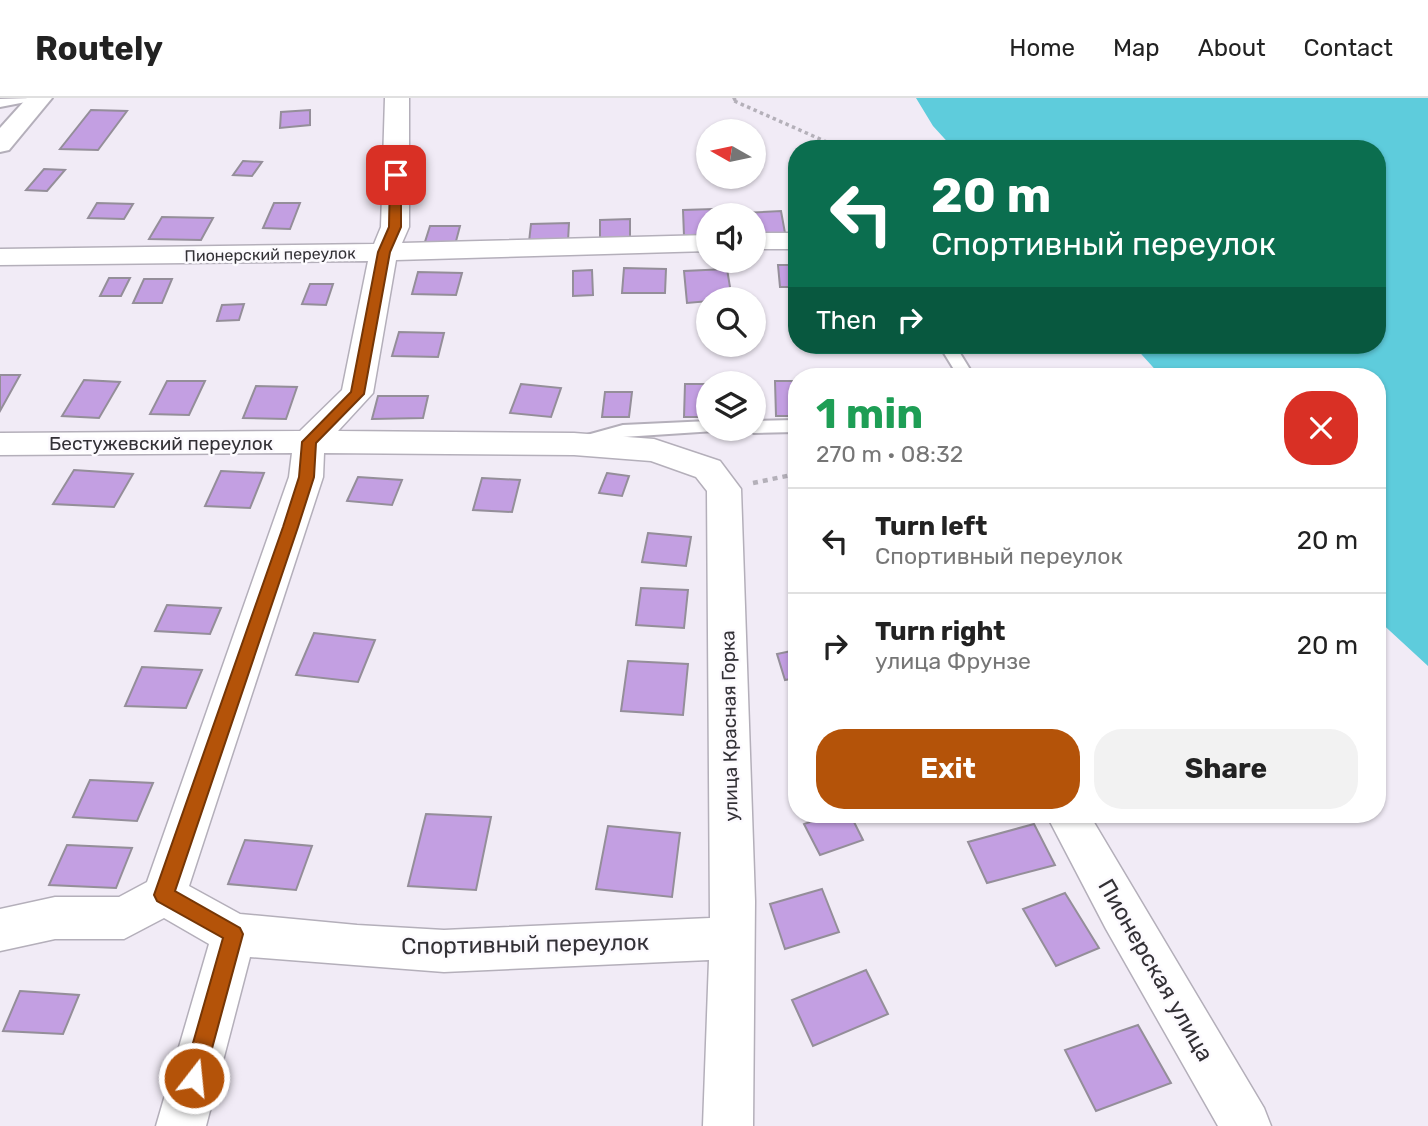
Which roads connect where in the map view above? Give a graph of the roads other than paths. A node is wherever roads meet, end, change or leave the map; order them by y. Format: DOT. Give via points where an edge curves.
graph roads {
  1 [pos="27,98"];
  2 [pos="40,98"];
  3 [pos="397,98"];
  4 [pos="0,103"];
  5 [pos="0,144"];
  6 [pos="766,241"];
  7 [pos="788,241"];
  8 [pos="696,243"];
  9 [pos="384,252"];
  10 [pos="0,257"];
  11 [pos="788,426"];
  12 [pos="766,427"];
  13 [pos="696,428"];
  14 [pos="309,442"];
  15 [pos="0,444"];
  16 [pos="574,444"];
  17 [pos="1072,823"];
  18 [pos="164,895"];
  19 [pos="0,930"];
  20 [pos="234,934"];
  21 [pos="732,938"];
  22 [pos="181,1126"];
  23 [pos="728,1126"];
  24 [pos="1247,1126"];
  1 -- 4 [label="lane"];
  2 -- 5 [label="street"];
  3 -- 9 [label="street" via="395,227"];
  6 -- 7 [label="street"];
  8 -- 9 [label="street, Пионерский переулок"];
  9 -- 10 [label="street, Пионерский переулок"];
  9 -- 14 [label="street" via="358,394"];
  11 -- 12 [label="lane"];
  13 -- 16 [label="lane" via="623,431"];
  14 -- 15 [label="street, Бестужевский переулок"];
  14 -- 16 [label="street, Бестужевский переулок"];
  14 -- 18 [label="street" via="306,477 290,527"];
  16 -- 21 [label="street, улица Красная Горка" via="654,450 708,469 724,489"];
  17 -- 24 [label="street, Пионерская улица"];
  18 -- 19 [label="street" via="124,918 55,918"];
  18 -- 20 [label="street, Спортивный переулок"];
  20 -- 21 [label="street, Спортивный переулок" via="444,951"];
  20 -- 22 [label="street"];
  21 -- 23 [label="street, улица Красная Горка"];
}
